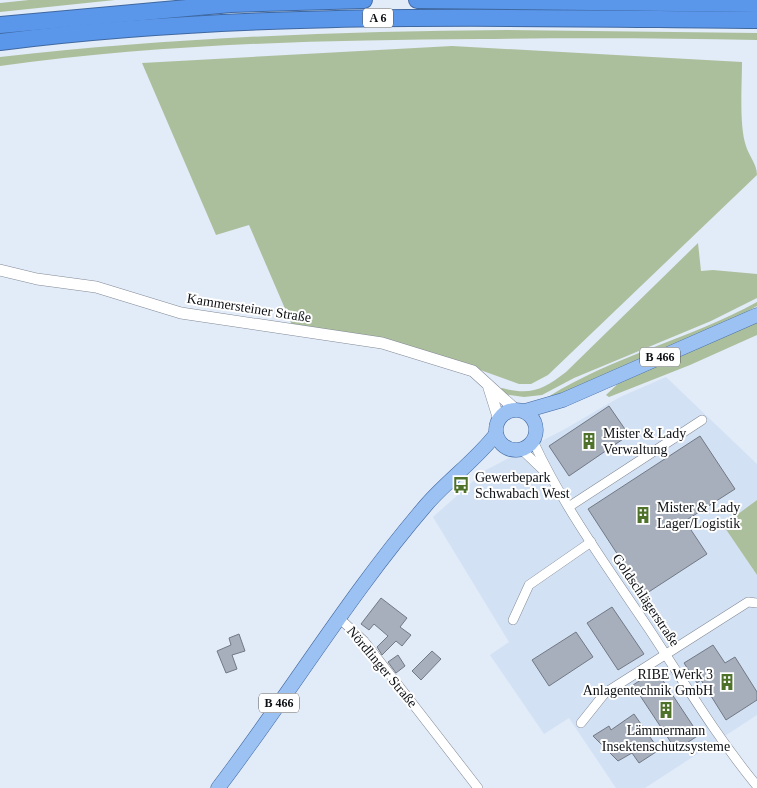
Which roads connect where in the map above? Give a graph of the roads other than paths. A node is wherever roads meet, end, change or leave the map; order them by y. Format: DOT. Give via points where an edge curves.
graph roads {
  1 [pos="364,0"];
  2 [pos="417,0"];
  3 [pos="748,0"];
  4 [pos="730,4"];
  5 [pos="757,4"];
  6 [pos="757,20"];
  7 [pos="0,25"];
  8 [pos="0,42"];
  9 [pos="0,270"];
  10 [pos="757,315"];
  11 [pos="489,386"];
  12 [pos="564,400"];
  13 [pos="520,411"];
  14 [pos="499,420"];
  15 [pos="702,420"];
  16 [pos="536,426"];
  17 [pos="496,434"];
  18 [pos="527,445"];
  19 [pos="506,447"];
  20 [pos="469,465"];
  21 [pos="549,476"];
  22 [pos="570,506"];
  23 [pos="591,542"];
  24 [pos="757,603"];
  25 [pos="339,618"];
  26 [pos="513,620"];
  27 [pos="666,654"];
  28 [pos="581,723"];
  29 [pos="757,786"];
  30 [pos="218,788"];
  31 [pos="478,788"];
  1 -- 7 [label="highway, A 6" via="222,5"];
  2 -- 4 [label="highway"];
  3 -- 4 [label="highway"];
  4 -- 5 [label="highway"];
  6 -- 8 [label="highway, A 6" via="288,19 122,28"];
  9 -- 11 [label="street, Kammersteiner Straße" via="38,279 96,286 181,313 382,343 473,372"];
  10 -- 12 [label="main road, B 466"];
  11 -- 13 [label="street, Kammersteiner Straße"];
  11 -- 14 [label="street"];
  12 -- 13 [label="main road, B 466"];
  12 -- 16 [label="main road, B 466"];
  13 -- 14 [label="main road" via="506,412"];
  13 -- 16 [label="main road" via="534,420"];
  14 -- 17 [label="main road"];
  15 -- 22 [label="street"];
  16 -- 18 [label="main road"];
  17 -- 19 [label="main road"];
  17 -- 20 [label="main road, B 466"];
  18 -- 19 [label="main road"];
  18 -- 21 [label="street, Goldschlägerstraße"];
  18 -- 21 [label="street, Goldschlägerstraße"];
  19 -- 20 [label="main road, B 466"];
  20 -- 25 [label="main road, B 466" via="428,503"];
  21 -- 22 [label="street, Goldschlägerstraße"];
  22 -- 23 [label="street, Goldschlägerstraße"];
  23 -- 26 [label="street" via="529,585"];
  23 -- 27 [label="street, Goldschlägerstraße"];
  24 -- 27 [label="street" via="748,602"];
  25 -- 30 [label="main road, Nördlinger Straße / B 466"];
  25 -- 31 [label="street, Nördlinger Straße" via="364,641"];
  27 -- 28 [label="street" via="605,693"];
  27 -- 29 [label="street, Goldschlägerstraße" via="727,749"];
}
